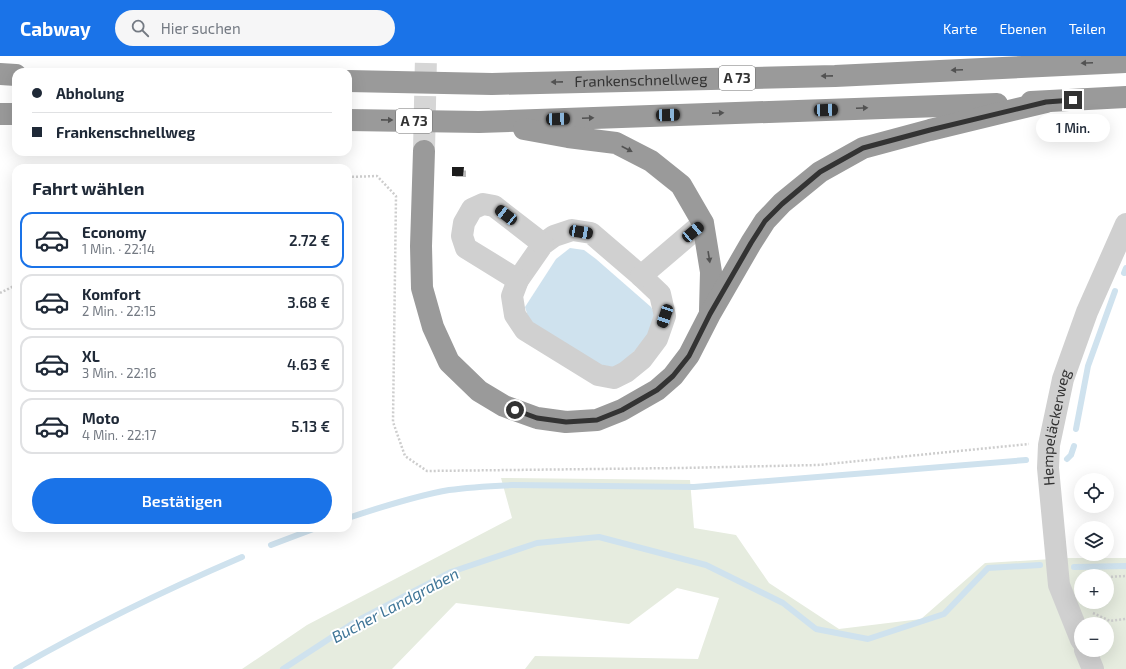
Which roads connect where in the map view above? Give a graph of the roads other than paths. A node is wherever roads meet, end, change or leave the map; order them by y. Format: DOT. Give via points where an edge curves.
graph roads {
  1 [pos="1126,62"];
  2 [pos="0,74"];
  3 [pos="12,75"];
  4 [pos="352,81"];
  5 [pos="1126,97"];
  6 [pos="1046,102"];
  7 [pos="0,114"];
  8 [pos="12,114"];
  9 [pos="352,120"];
  10 [pos="479,122"];
  11 [pos="424,151"];
  12 [pos="703,223"];
  13 [pos="1126,224"];
  14 [pos="543,244"];
  15 [pos="641,276"];
  16 [pos="518,280"];
  17 [pos="710,314"];
  18 [pos="1074,622"];
  19 [pos="1088,657"];
  20 [pos="1093,669"];
  1 -- 4 [label="highway, Frankenschnellweg / A 73, one-way" via="836,76 492,84"];
  2 -- 3 [label="highway"];
  5 -- 6 [label="highway, A 73"];
  10 -- 6 [label="highway, A 73, one-way"];
  6 -- 17 [label="highway" via="863,148 820,172 765,221"];
  7 -- 8 [label="highway"];
  9 -- 10 [label="highway, A 73, one-way"];
  10 -- 12 [label="highway, one-way" via="616,143 651,161 682,185"];
  11 -- 17 [label="highway" via="422,288 433,327 449,362 479,391 504,406 537,418 566,422 597,420 622,410 657,390 673,376 689,356"];
  12 -- 15 [label="street"];
  12 -- 17 [label="highway, one-way" via="711,272"];
  13 -- 18 [label="street, Hempeläckerweg" via="1087,312 1063,379 1049,445 1048,468 1059,585"];
  14 -- 15 [label="street" via="554,236 572,230 590,234"];
  14 -- 16 [label="street"];
  14 -- 16 [label="street" via="494,206 483,204 472,209 464,222 462,236 466,248"];
  15 -- 16 [label="street" via="660,294 665,316 657,339 642,359 614,378 598,374 525,330 514,315 512,296"];
  19 -- 20 [label="street"];
}
